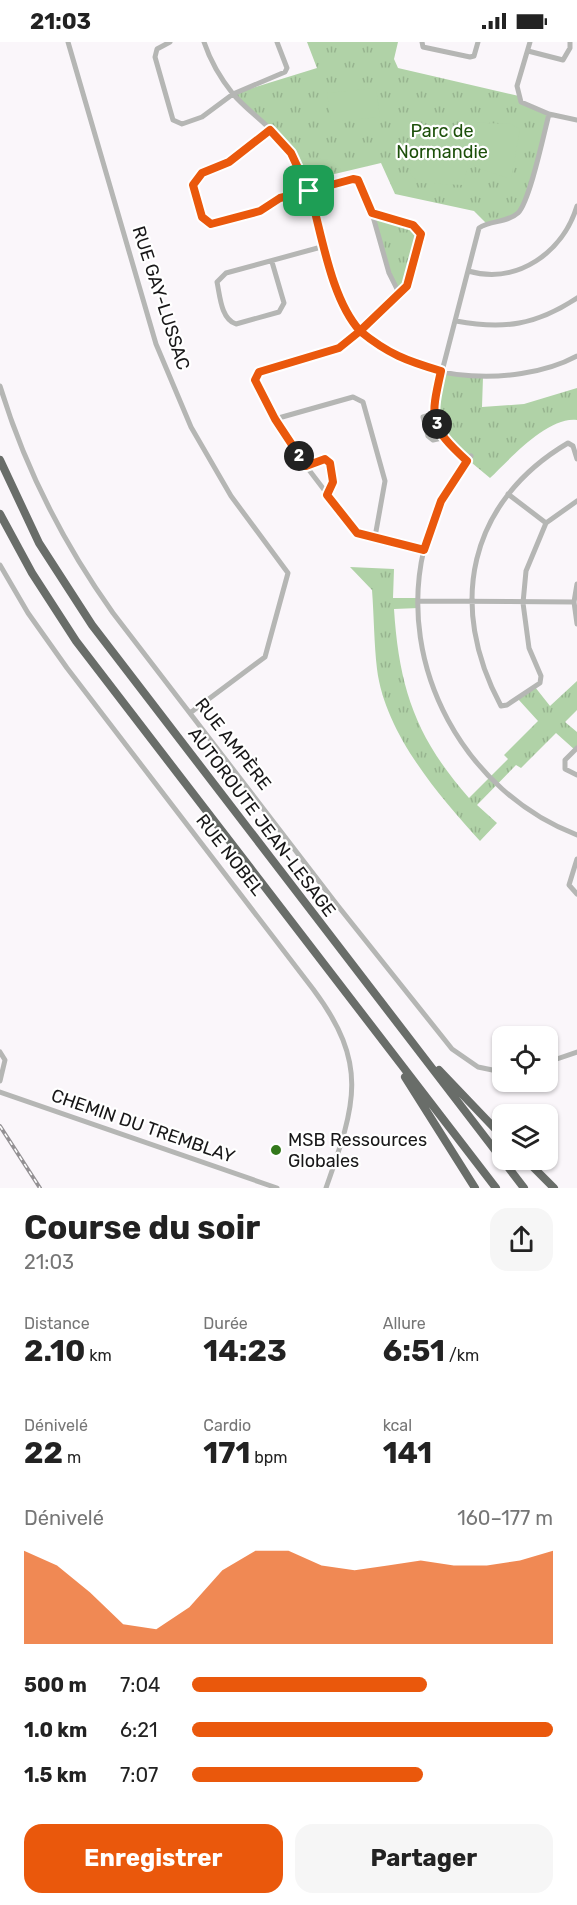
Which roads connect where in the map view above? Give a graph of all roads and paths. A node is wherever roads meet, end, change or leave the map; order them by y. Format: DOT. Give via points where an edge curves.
graph roads {
  1 [pos="68,42"];
  2 [pos="170,42"];
  3 [pos="204,42"];
  4 [pos="277,42"];
  5 [pos="422,42"];
  6 [pos="478,42"];
  7 [pos="530,42"];
  8 [pos="570,42"];
  9 [pos="528,51"];
  10 [pos="233,94"];
  11 [pos="549,114"];
  12 [pos="577,120"];
  13 [pos="270,130"];
  14 [pos="309,191"];
  15 [pos="577,206"];
  16 [pos="372,213"];
  17 [pos="325,246"];
  18 [pos="272,262"];
  19 [pos="468,271"];
  20 [pos="400,295"];
  21 [pos="577,297"];
  22 [pos="456,321"];
  23 [pos="360,331"];
  24 [pos="577,356"];
  25 [pos="441,371"];
  26 [pos="0,386"];
  27 [pos="434,414"];
  28 [pos="275,419"];
  29 [pos="442,438"];
  30 [pos="577,459"];
  31 [pos="0,460"];
  32 [pos="306,466"];
  33 [pos="327,495"];
  34 [pos="508,495"];
  35 [pos="577,501"];
  36 [pos="0,514"];
  37 [pos="546,523"];
  38 [pos="375,537"];
  39 [pos="424,550"];
  40 [pos="0,566"];
  41 [pos="577,584"];
  42 [pos="419,601"];
  43 [pos="470,601"];
  44 [pos="574,602"];
  45 [pos="523,603"];
  46 [pos="577,624"];
  47 [pos="190,712"];
  48 [pos="577,748"];
  49 [pos="577,775"];
  50 [pos="577,835"];
  51 [pos="577,859"];
  52 [pos="577,894"];
  53 [pos="405,1034"];
  54 [pos="382,1040"];
  55 [pos="0,1052"];
  56 [pos="577,1052"];
  57 [pos="558,1059"];
  58 [pos="492,1069"];
  59 [pos="0,1081"];
  60 [pos="0,1092"];
  61 [pos="492,1125"];
  62 [pos="536,1170"];
  63 [pos="277,1188"];
  64 [pos="326,1188"];
  65 [pos="475,1188"];
  66 [pos="496,1188"];
  67 [pos="524,1188"];
  68 [pos="554,1188"];
  1 -- 47 [label="street, RUE GAY-LUSSAC" via="156,344 186,417 231,496 288,573 264,657"];
  2 -- 10 [label="street" via="157,49 155,57 173,120 177,123 202,117"];
  3 -- 10 [label="street"];
  4 -- 10 [label="street" via="285,72"];
  5 -- 6 [label="street" via="423,47 470,57 474,56"];
  7 -- 9 [label="street"];
  8 -- 9 [label="street" via="563,60"];
  9 -- 11 [label="street" via="517,86 521,102"];
  10 -- 13 [label="street"];
  11 -- 12 [label="street"];
  11 -- 19 [label="street" via="519,212 479,228"];
  13 -- 14 [label="street" via="291,153"];
  13 -- 14 [label="street" via="229,162 196,178 193,185 202,217 211,224 260,211 280,198"];
  14 -- 16 [label="street" via="358,180"];
  14 -- 17 [label="street"];
  15 -- 19 [label="street" via="568,230 554,249 532,265 506,274"];
  16 -- 20 [label="street" via="389,273"];
  16 -- 20 [label="street" via="413,225 421,234 407,286"];
  17 -- 18 [label="street"];
  17 -- 23 [label="street" via="350,319"];
  18 -- 18 [label="street" via="284,303 282,309 236,324 230,322 219,291 220,277"];
  19 -- 22 [label="street"];
  20 -- 23 [label="street"];
  21 -- 22 [label="street" via="557,311 506,327"];
  22 -- 25 [label="street"];
  23 -- 25 [label="street" via="405,361"];
  23 -- 28 [label="street" via="339,348 259,372 255,380"];
  24 -- 25 [label="street" via="542,370 507,376 471,377"];
  25 -- 27 [label="street"];
  26 -- 47 [label="street, RUE AMPÈRE" via="30,468 74,554 113,613"];
  27 -- 29 [label="street"];
  27 -- 29 [label="street" via="423,417 428,436 433,440"];
  28 -- 32 [label="street"];
  28 -- 38 [label="street" via="353,397 363,402 385,481"];
  29 -- 39 [label="street" via="469,458 441,501"];
  30 -- 34 [label="street" via="568,443 542,459"];
  31 -- 53 [label="highway, AUTOROUTE JEAN-LESAGE" via="39,543 78,605"];
  32 -- 33 [label="street"];
  32 -- 33 [label="street" via="325,459 330,463 333,482"];
  33 -- 38 [label="street" via="357,533"];
  34 -- 37 [label="street"];
  34 -- 43 [label="street" via="491,521 475,562"];
  35 -- 37 [label="street"];
  36 -- 54 [label="highway, AUTOROUTE JEAN-LESAGE" via="38,584 76,641"];
  37 -- 45 [label="street" via="526,571"];
  38 -- 39 [label="street"];
  39 -- 42 [label="street"];
  40 -- 64 [label="street, RUE NOBEL" via="67,668 338,1024 350,1060 352,1100 346,1132"];
  41 -- 44 [label="street"];
  42 -- 43 [label="street"];
  42 -- 50 [label="street" via="422,652 435,693 456,736 493,782 525,808"];
  43 -- 45 [label="street"];
  43 -- 45 [label="street" via="489,684 501,706 540,683 541,676 528,648"];
  44 -- 45 [label="street"];
  44 -- 46 [label="street"];
  47 -- 58 [label="street, RUE AMPÈRE" via="452,1048 475,1065"];
  48 -- 49 [label="street" via="565,760 565,769"];
  51 -- 52 [label="street" via="569,885"];
  53 -- 61 [label="highway"];
  53 -- 67 [label="highway, AUTOROUTE JEAN-LESAGE"];
  54 -- 65 [label="highway"];
  54 -- 66 [label="highway, AUTOROUTE JEAN-LESAGE"];
  55 -- 59 [label="street" via="5,1060"];
  56 -- 57 [label="street"];
  60 -- 63 [label="street, CHEMIN DU TREMBLAY"];
  62 -- 68 [label="highway"];
}
